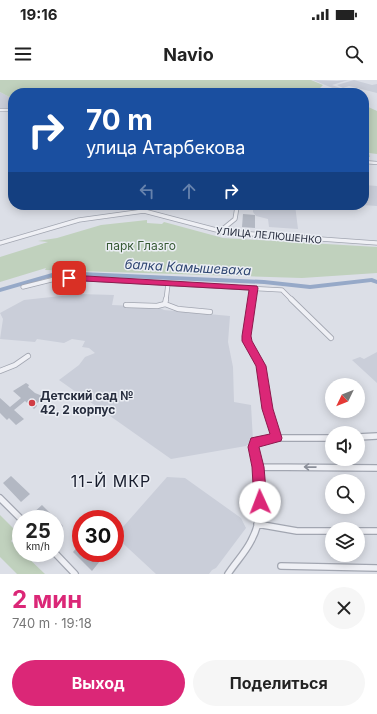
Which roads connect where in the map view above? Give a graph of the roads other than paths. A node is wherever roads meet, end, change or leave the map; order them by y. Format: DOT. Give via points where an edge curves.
graph roads {
  1 [pos="237,210"];
  2 [pos="144,211"];
  3 [pos="227,226"];
  4 [pos="219,232"];
  5 [pos="229,233"];
  6 [pos="0,243"];
  7 [pos="377,243"];
  8 [pos="168,284"];
  9 [pos="23,287"];
  10 [pos="254,288"];
  11 [pos="165,304"];
  12 [pos="126,305"];
  13 [pos="210,312"];
  14 [pos="331,338"];
  15 [pos="28,356"];
  16 [pos="0,371"];
  17 [pos="377,436"];
  18 [pos="365,437"];
  19 [pos="277,438"];
  20 [pos="325,438"];
  21 [pos="258,467"];
  22 [pos="377,468"];
  23 [pos="0,498"];
  24 [pos="12,510"];
  25 [pos="257,524"];
  26 [pos="325,531"];
  27 [pos="365,531"];
  28 [pos="377,531"];
  29 [pos="63,562"];
  30 [pos="281,566"];
  31 [pos="377,568"];
  32 [pos="75,574"];
  33 [pos="228,574"];
  1 -- 3 [label="street" via="236,216"];
  2 -- 4 [label="street, УЛИЦА ЛЕЛЮШЕНКО"];
  2 -- 6 [label="street, УЛИЦА ЛЕЛЮШЕНКО" via="79,220"];
  3 -- 4 [label="street"];
  3 -- 5 [label="street"];
  4 -- 5 [label="street, УЛИЦА ЛЕЛЮШЕНКО"];
  5 -- 7 [label="street, УЛИЦА ЛЕЛЮШЕНКО"];
  8 -- 9 [label="street" via="59,278"];
  8 -- 10 [label="street"];
  8 -- 11 [label="street"];
  10 -- 14 [label="street" via="282,290"];
  10 -- 19 [label="street" via="246,336 261,366 267,409"];
  11 -- 12 [label="street"];
  11 -- 13 [label="street" via="178,309"];
  15 -- 16 [label="street"];
  17 -- 18 [label="street"];
  19 -- 20 [label="street"];
  19 -- 21 [label="street" via="255,442"];
  22 -- 21 [label="street, one-way"];
  21 -- 25 [label="street" via="260,514"];
  23 -- 24 [label="street"];
  25 -- 26 [label="street" via="297,531"];
  25 -- 33 [label="street" via="252,540"];
  27 -- 28 [label="street"];
  29 -- 32 [label="street"];
  30 -- 31 [label="street"];
}
